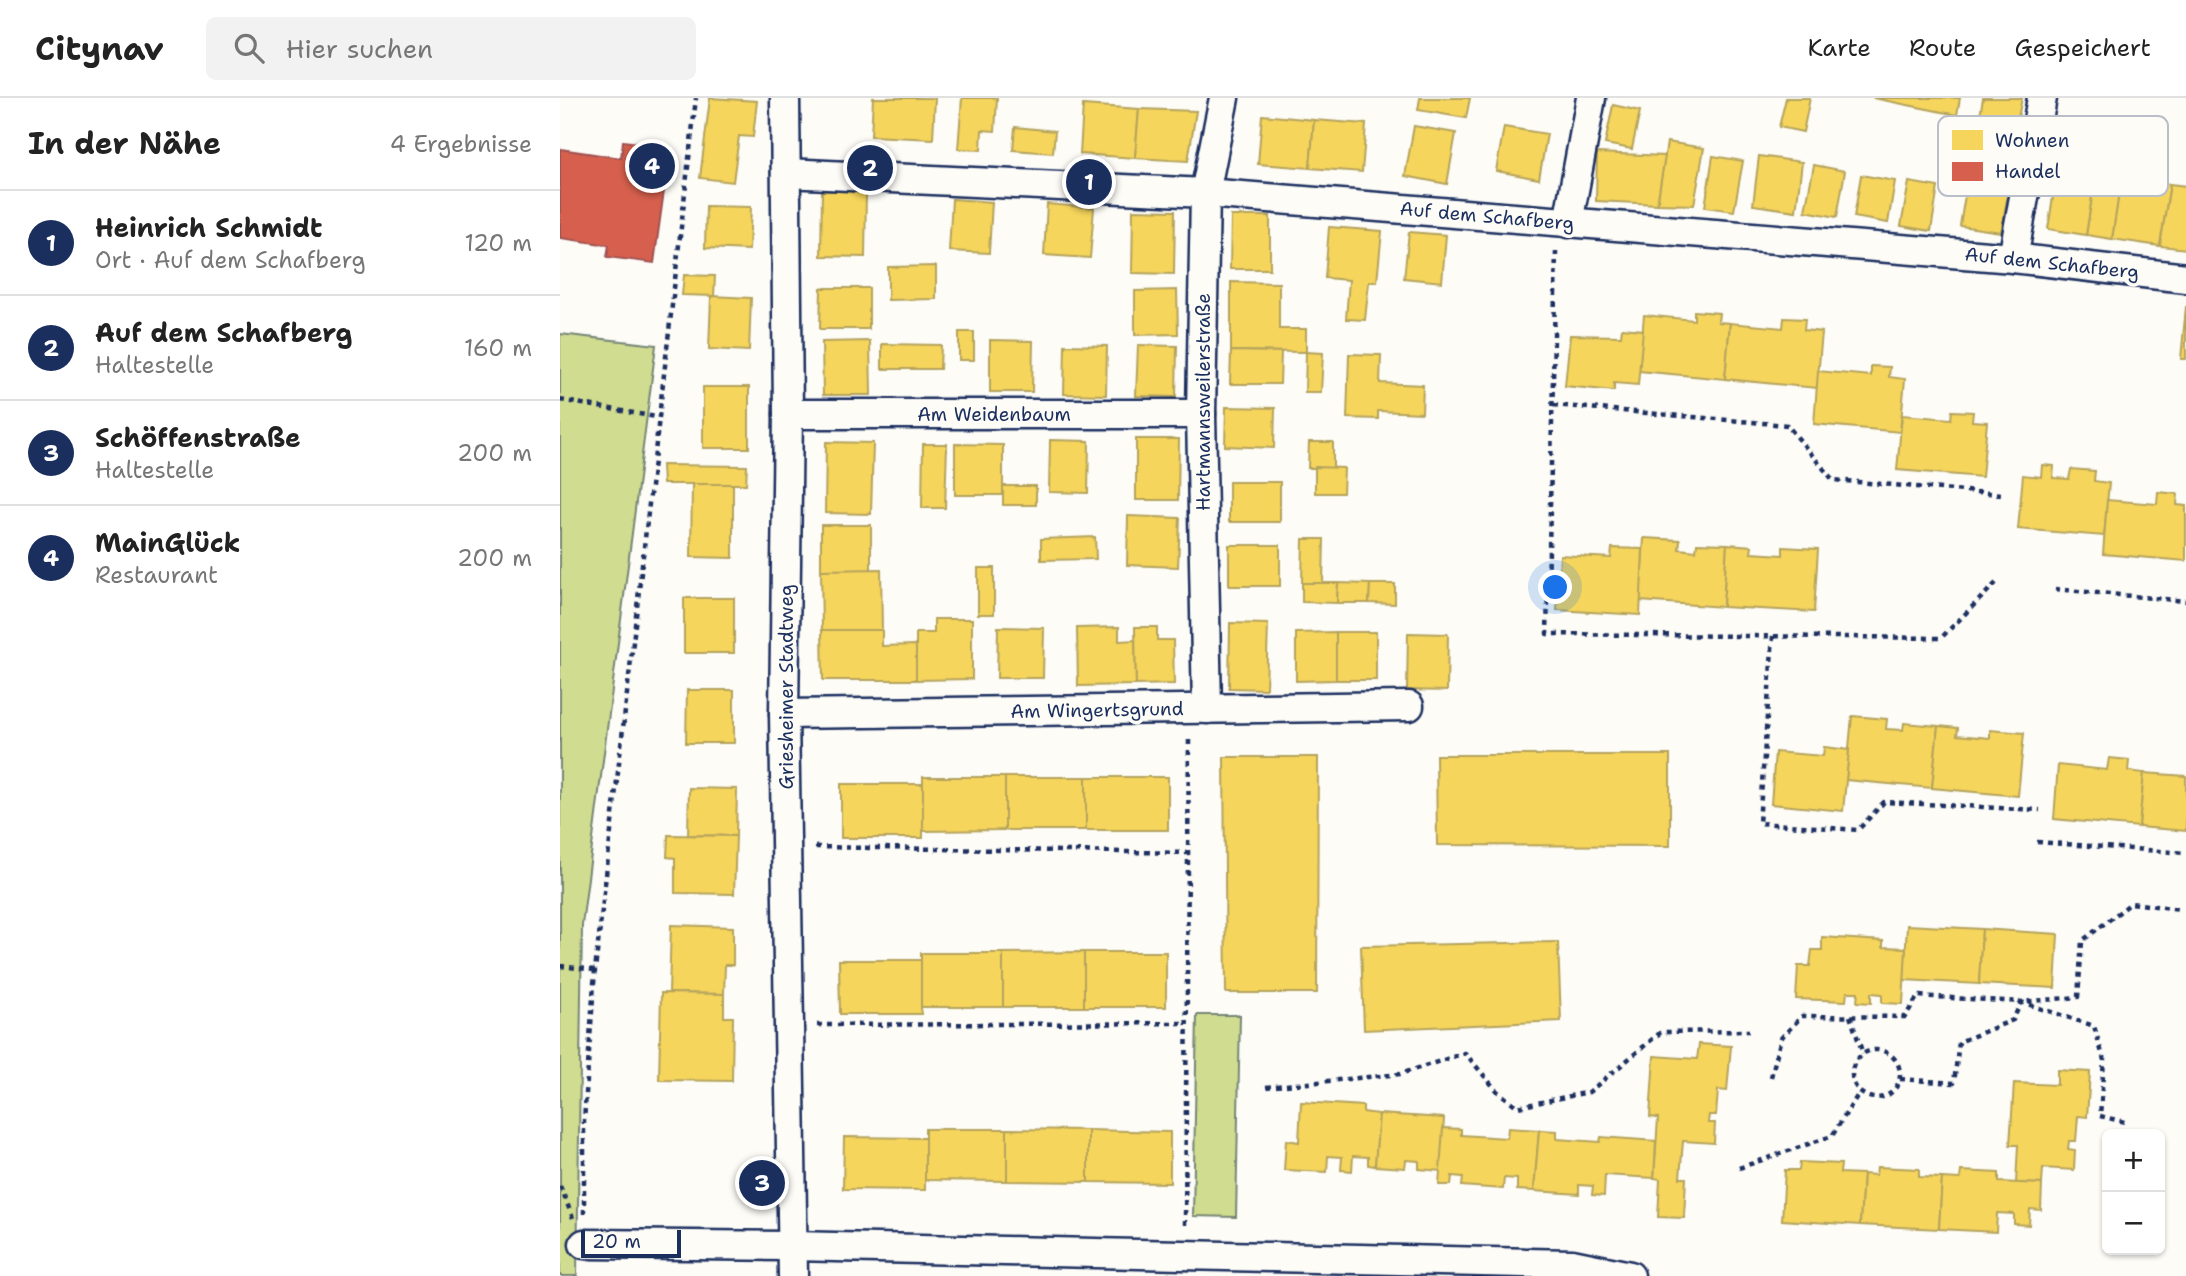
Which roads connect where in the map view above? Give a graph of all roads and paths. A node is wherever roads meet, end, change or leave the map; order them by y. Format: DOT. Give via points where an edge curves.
graph roads {
  1 [pos="696,98"];
  2 [pos="785,98"];
  3 [pos="1224,98"];
  4 [pos="1591,98"];
  5 [pos="2042,98"];
  6 [pos="2039,116"];
  7 [pos="786,173"];
  8 [pos="1205,193"];
  9 [pos="2024,196"];
  10 [pos="1562,223"];
  11 [pos="2013,258"];
  12 [pos="2186,278"];
  13 [pos="560,400"];
  14 [pos="1553,405"];
  15 [pos="788,414"];
  16 [pos="1201,414"];
  17 [pos="656,417"];
  18 [pos="2001,495"];
  19 [pos="1997,583"];
  20 [pos="2055,589"];
  21 [pos="2186,601"];
  22 [pos="1773,636"];
  23 [pos="1409,706"];
  24 [pos="1198,709"];
  25 [pos="784,714"];
  26 [pos="2040,810"];
  27 [pos="2037,842"];
  28 [pos="787,846"];
  29 [pos="1189,853"];
  30 [pos="2186,853"];
  31 [pos="2180,908"];
  32 [pos="560,966"];
  33 [pos="595,970"];
  34 [pos="2021,1002"];
  35 [pos="1850,1016"];
  36 [pos="1187,1023"];
  37 [pos="789,1025"];
  38 [pos="1749,1031"];
  39 [pos="1863,1054"];
  40 [pos="1771,1077"];
  41 [pos="1900,1079"];
  42 [pos="1265,1087"];
  43 [pos="1859,1093"];
  44 [pos="2129,1123"];
  45 [pos="1740,1168"];
  46 [pos="584,1244"];
  47 [pos="793,1245"];
  48 [pos="1185,1254"];
  49 [pos="793,1276"];
  50 [pos="1630,1276"];
  1 -- 17 [label="path"];
  2 -- 7 [label="street, Griesheimer Stadtweg"];
  3 -- 8 [label="street, Hartmannsweilerstraße"];
  4 -- 10 [label="street"];
  5 -- 6 [label="street"];
  7 -- 8 [label="street, Auf dem Schafberg"];
  7 -- 15 [label="street, Griesheimer Stadtweg"];
  8 -- 10 [label="street, Auf dem Schafberg"];
  8 -- 16 [label="street, Hartmannsweilerstraße"];
  9 -- 11 [label="street"];
  10 -- 11 [label="street, Auf dem Schafberg"];
  10 -- 14 [label="path"];
  11 -- 12 [label="street, Auf dem Schafberg"];
  13 -- 17 [label="path"];
  14 -- 18 [label="path" via="1787,425 1833,480"];
  14 -- 22 [label="path" via="1548,634"];
  15 -- 16 [label="street, Am Weidenbaum"];
  15 -- 25 [label="street, Griesheimer Stadtweg"];
  16 -- 24 [label="street, Hartmannsweilerstraße"];
  17 -- 33 [label="path"];
  19 -- 22 [label="path" via="1941,638"];
  20 -- 21 [label="path"];
  22 -- 26 [label="path" via="1759,823 1858,830 1884,803"];
  23 -- 24 [label="street, Am Wingertsgrund"];
  24 -- 25 [label="street, Am Wingertsgrund"];
  24 -- 29 [label="path"];
  25 -- 28 [label="street, Griesheimer Stadtweg"];
  27 -- 30 [label="path"];
  28 -- 29 [label="path"];
  28 -- 37 [label="street, Griesheimer Stadtweg"];
  29 -- 36 [label="path"];
  31 -- 34 [label="path" via="2131,904 2082,941 2078,997"];
  32 -- 33 [label="path"];
  33 -- 46 [label="path" via="584,1121"];
  34 -- 35 [label="path" via="1918,996 1905,1017"];
  34 -- 41 [label="path" via="2013,1020 1959,1042 1954,1083"];
  34 -- 44 [label="path" via="2094,1026 2104,1060 2100,1116"];
  35 -- 39 [label="path"];
  35 -- 40 [label="path" via="1802,1016 1781,1038"];
  36 -- 37 [label="path"];
  36 -- 48 [label="path"];
  37 -- 47 [label="street, Griesheimer Stadtweg"];
  38 -- 42 [label="path" via="1661,1032 1589,1091 1518,1107 1497,1091 1465,1054 1400,1074"];
  39 -- 41 [label="path" via="1876,1050 1890,1054 1899,1066"];
  39 -- 43 [label="path" via="1852,1070"];
  41 -- 43 [label="path" via="1891,1095 1872,1099"];
  43 -- 45 [label="path" via="1832,1136"];
  46 -- 47 [label="street"];
  47 -- 48 [label="street"];
  47 -- 49 [label="street, Griesheimer Stadtweg"];
  48 -- 50 [label="street" via="1572,1265"];
}
